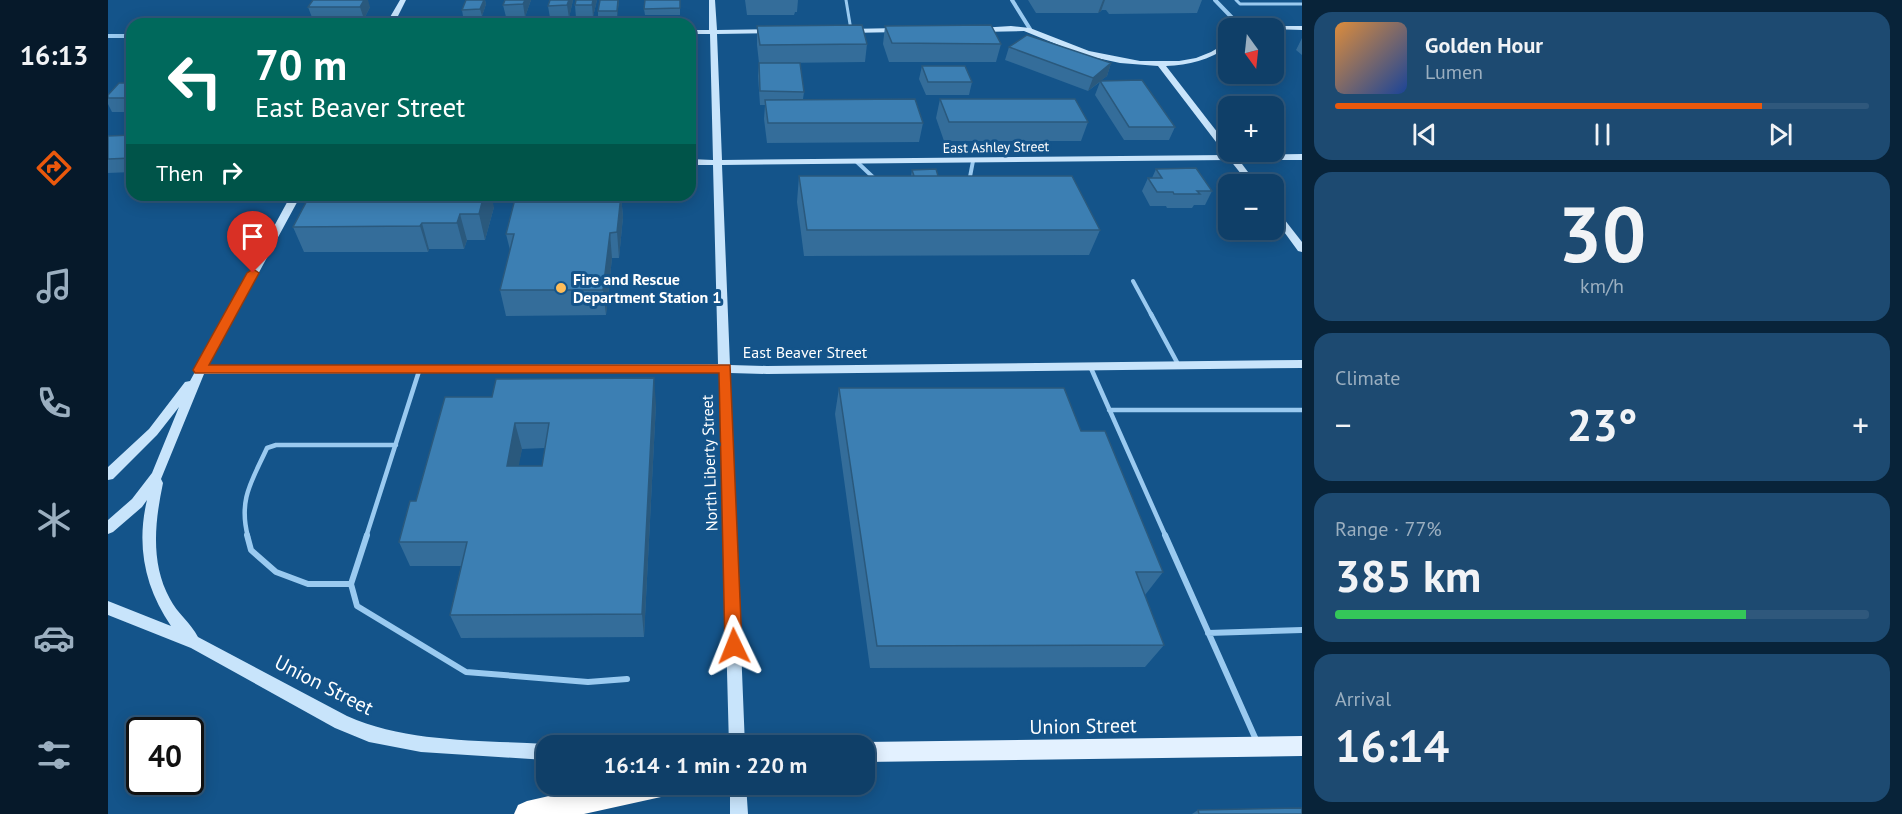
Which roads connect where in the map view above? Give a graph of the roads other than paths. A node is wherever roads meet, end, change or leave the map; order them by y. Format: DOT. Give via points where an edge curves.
graph roads {
  1 [pos="403,0"];
  2 [pos="712,0"];
  3 [pos="846,0"];
  4 [pos="1012,0"];
  5 [pos="1215,0"];
  6 [pos="1236,0"];
  7 [pos="1302,4"];
  8 [pos="393,18"];
  9 [pos="1232,18"];
  10 [pos="1284,28"];
  11 [pos="1302,28"];
  12 [pos="1030,29"];
  13 [pos="910,30"];
  14 [pos="970,30"];
  15 [pos="785,31"];
  16 [pos="840,31"];
  17 [pos="851,31"];
  18 [pos="696,32"];
  19 [pos="714,32"];
  20 [pos="108,36"];
  21 [pos="126,36"];
  22 [pos="1218,52"];
  23 [pos="1161,65"];
  24 [pos="1218,139"];
  25 [pos="1284,157"];
  26 [pos="1302,157"];
  27 [pos="1218,158"];
  28 [pos="973,161"];
  29 [pos="696,162"];
  30 [pos="717,162"];
  31 [pos="857,162"];
  32 [pos="1236,162"];
  33 [pos="1245,174"];
  34 [pos="881,183"];
  35 [pos="968,184"];
  36 [pos="293,201"];
  37 [pos="1284,225"];
  38 [pos="1302,249"];
  39 [pos="1133,282"];
  40 [pos="1302,364"];
  41 [pos="1090,366"];
  42 [pos="1179,366"];
  43 [pos="420,368"];
  44 [pos="726,368"];
  45 [pos="200,370"];
  46 [pos="1109,410"];
  47 [pos="1302,410"];
  48 [pos="396,445"];
  49 [pos="162,465"];
  50 [pos="108,475"];
  51 [pos="108,528"];
  52 [pos="351,584"];
  53 [pos="108,608"];
  54 [pos="1302,630"];
  55 [pos="1208,633"];
  56 [pos="196,643"];
  57 [pos="627,679"];
  58 [pos="737,735"];
  59 [pos="1259,746"];
  60 [pos="1302,746"];
  61 [pos="536,751"];
  62 [pos="875,752"];
  63 [pos="612,795"];
  64 [pos="738,795"];
  65 [pos="527,814"];
  66 [pos="739,814"];
  1 -- 8 [label="street"];
  2 -- 19 [label="street, North Liberty Street"];
  3 -- 17 [label="lane"];
  4 -- 12 [label="street"];
  5 -- 9 [label="street"];
  6 -- 7 [label="lane" via="1240,4"];
  10 -- 11 [label="street"];
  12 -- 14 [label="street"];
  12 -- 23 [label="street" via="1085,53"];
  13 -- 17 [label="street"];
  15 -- 19 [label="street"];
  16 -- 17 [label="street"];
  18 -- 19 [label="street"];
  19 -- 30 [label="street, North Liberty Street"];
  20 -- 21 [label="street"];
  22 -- 23 [label="street"];
  23 -- 24 [label="street"];
  25 -- 26 [label="street, East Ashley Street"];
  27 -- 28 [label="street, East Ashley Street"];
  28 -- 31 [label="street, East Ashley Street"];
  28 -- 35 [label="lane"];
  29 -- 30 [label="street, East Ashley Street"];
  30 -- 31 [label="street, East Ashley Street"];
  30 -- 44 [label="street, North Liberty Street"];
  31 -- 34 [label="lane"];
  32 -- 33 [label="street"];
  36 -- 45 [label="street"];
  37 -- 38 [label="street"];
  39 -- 42 [label="lane"];
  40 -- 42 [label="street, East Beaver Street"];
  41 -- 42 [label="street, East Beaver Street"];
  41 -- 44 [label="street, East Beaver Street"];
  41 -- 46 [label="lane"];
  43 -- 44 [label="street, East Beaver Street"];
  43 -- 45 [label="street, East Beaver Street"];
  43 -- 48 [label="lane"];
  44 -- 58 [label="street, North Liberty Street"];
  45 -- 49 [label="street"];
  45 -- 50 [label="street" via="153,432"];
  46 -- 47 [label="lane"];
  46 -- 55 [label="lane"];
  48 -- 52 [label="lane"];
  48 -- 52 [label="lane" via="267,448 244,500 244,522 251,550 276,572 309,584"];
  49 -- 51 [label="street" via="144,495"];
  49 -- 56 [label="street, Union Street" via="148,523 149,560 167,608"];
  52 -- 57 [label="lane" via="357,606 466,672 588,682"];
  53 -- 56 [label="street, Union Street"];
  54 -- 55 [label="lane"];
  55 -- 59 [label="lane"];
  56 -- 61 [label="street, Union Street" via="369,734 421,744"];
  59 -- 60 [label="main road, Union Street"];
  59 -- 62 [label="main road, Union Street"];
  63 -- 65 [label="highway"];
  64 -- 66 [label="street"];
}
